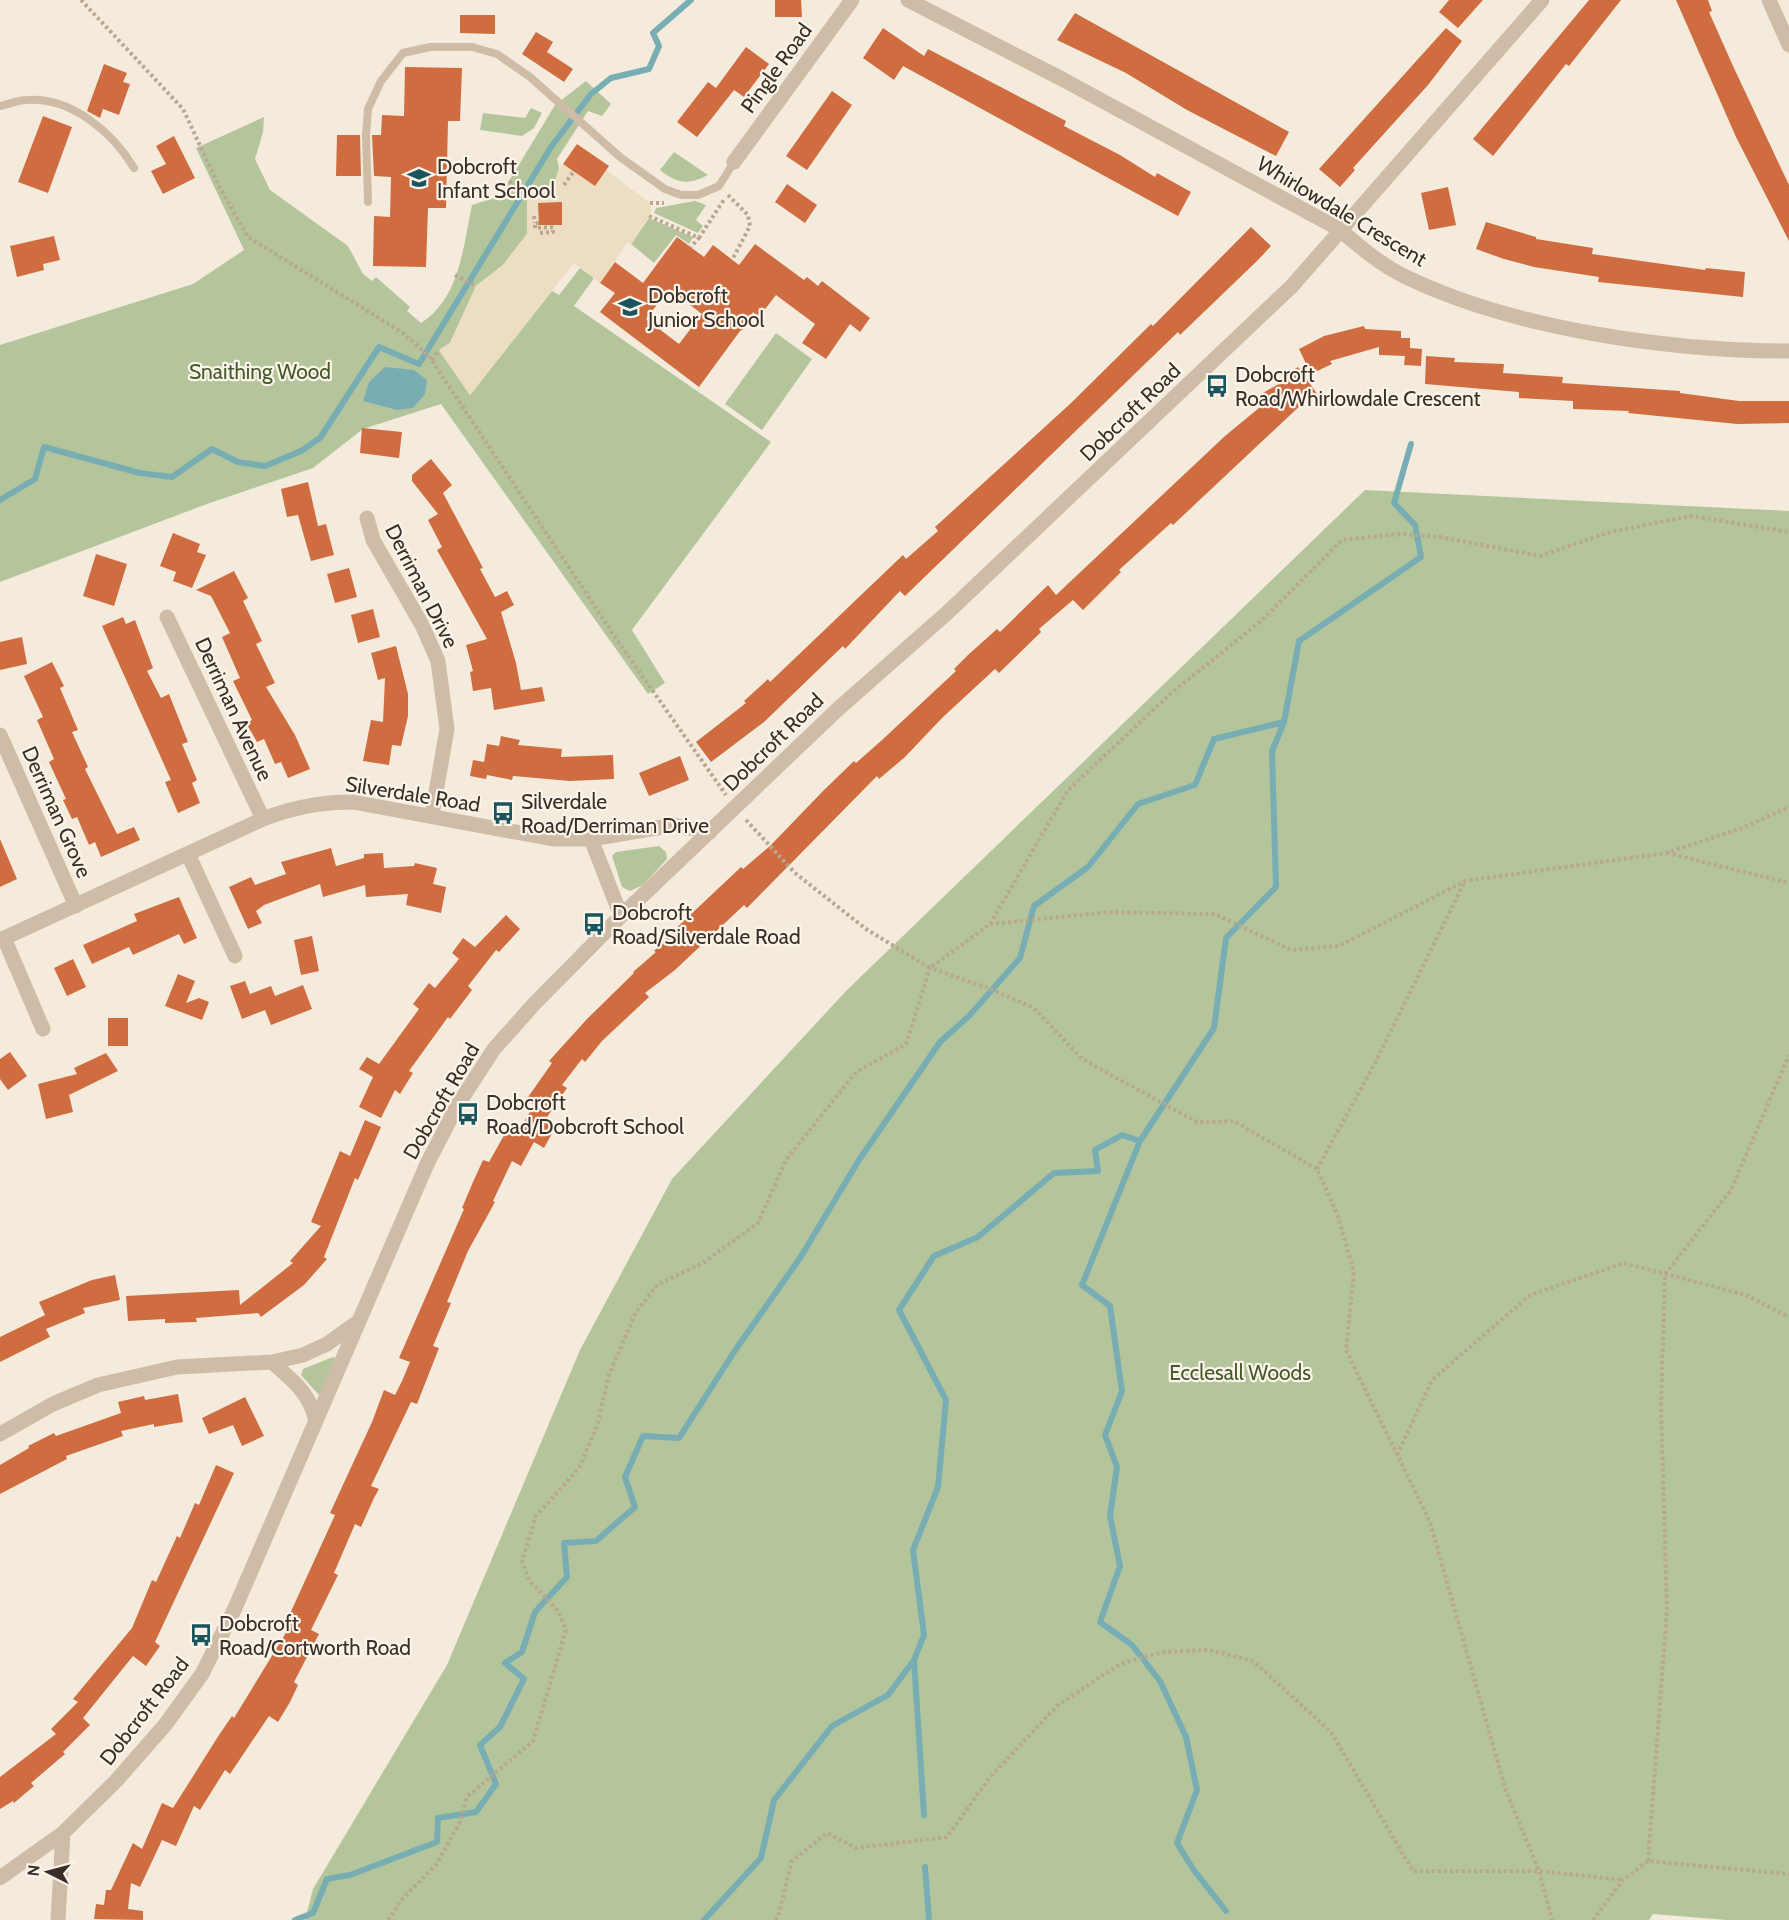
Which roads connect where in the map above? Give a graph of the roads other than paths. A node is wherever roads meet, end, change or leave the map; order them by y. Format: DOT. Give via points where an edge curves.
graph roads {
  1 [pos="852,0"];
  2 [pos="908,0"];
  3 [pos="1542,0"];
  4 [pos="1769,0"];
  5 [pos="1789,45"];
  6 [pos="0,106"];
  7 [pos="734,162"];
  8 [pos="134,168"];
  9 [pos="368,202"];
  10 [pos="1339,229"];
  11 [pos="1789,351"];
  12 [pos="367,518"];
  13 [pos="167,617"];
  14 [pos="0,735"];
  15 [pos="432,815"];
  16 [pos="262,819"];
  17 [pos="710,831"];
  18 [pos="591,839"];
  19 [pos="188,854"];
  20 [pos="76,906"];
  21 [pos="621,916"];
  22 [pos="2,939"];
  23 [pos="235,956"];
  24 [pos="43,1029"];
  25 [pos="359,1321"];
  26 [pos="272,1362"];
  27 [pos="316,1421"];
  28 [pos="0,1434"];
  29 [pos="63,1833"];
  30 [pos="0,1878"];
  31 [pos="58,1920"];
  1 -- 7 [label="street, Pingle Road"];
  2 -- 10 [label="street, Whirlowdale Crescent"];
  3 -- 10 [label="street, Dobcroft Road" via="1410,154"];
  4 -- 5 [label="street"];
  6 -- 8 [label="lane" via="26,99 70,109 106,133"];
  7 -- 9 [label="lane" via="719,186 698,195 681,195 665,189 620,157 497,54 471,47 440,47 403,53 381,81 368,109"];
  10 -- 11 [label="street, Whirlowdale Crescent" via="1369,255 1405,276 1478,306 1645,341"];
  10 -- 17 [label="street, Dobcroft Road" via="1292,286"];
  12 -- 15 [label="street, Derriman Drive" via="373,540 438,661 447,729"];
  13 -- 16 [label="street, Derriman Avenue"];
  14 -- 20 [label="street, Derriman Grove"];
  15 -- 16 [label="street, Silverdale Road" via="353,802 321,802"];
  15 -- 18 [label="street, Silverdale Road" via="553,838"];
  16 -- 19 [label="street, Silverdale Road"];
  17 -- 18 [label="street, Silverdale Road" via="674,825"];
  17 -- 21 [label="street, Dobcroft Road"];
  18 -- 21 [label="street"];
  19 -- 20 [label="street, Silverdale Road"];
  19 -- 23 [label="street"];
  20 -- 22 [label="street, Silverdale Road"];
  21 -- 25 [label="street, Dobcroft Road" via="494,1049 457,1106 427,1164"];
  22 -- 24 [label="street, Silverdale Road"];
  25 -- 26 [label="street" via="327,1344"];
  25 -- 27 [label="street, Dobcroft Road"];
  26 -- 27 [label="street" via="312,1403"];
  26 -- 28 [label="street" via="177,1366 119,1379 53,1404"];
  27 -- 29 [label="street, Dobcroft Road" via="202,1674 117,1781"];
  29 -- 30 [label="street, Dobcroft Road"];
  29 -- 31 [label="street"];
}
